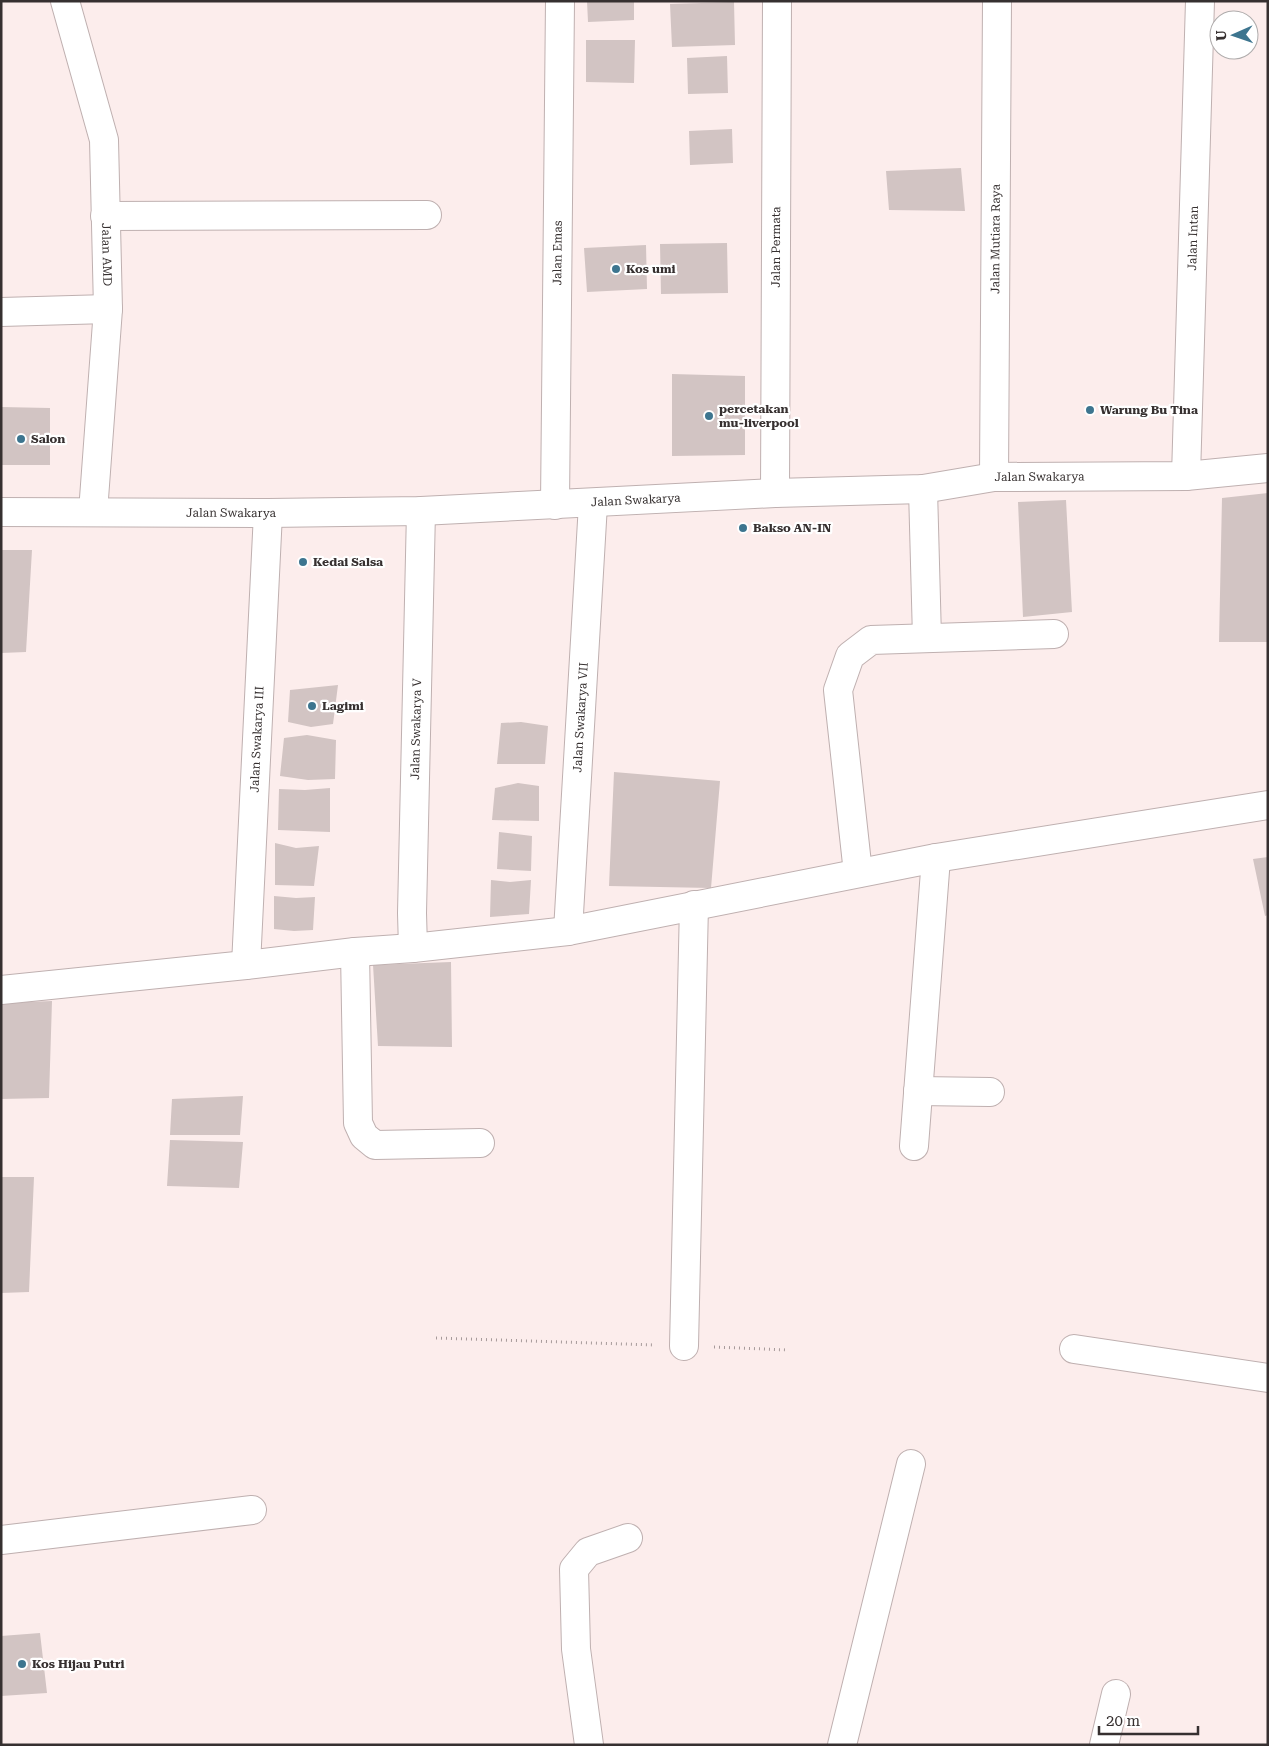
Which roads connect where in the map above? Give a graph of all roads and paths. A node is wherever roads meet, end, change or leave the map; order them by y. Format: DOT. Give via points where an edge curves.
graph roads {
  1 [pos="65,1"];
  2 [pos="560,1"];
  3 [pos="776,1"];
  4 [pos="997,1"];
  5 [pos="1200,1"];
  6 [pos="427,215"];
  7 [pos="106,216"];
  8 [pos="108,309"];
  9 [pos="1,312"];
  10 [pos="1268,468"];
  11 [pos="1186,476"];
  12 [pos="994,478"];
  13 [pos="923,489"];
  14 [pos="776,493"];
  15 [pos="593,504"];
  16 [pos="555,505"];
  17 [pos="420,511"];
  18 [pos="1,512"];
  19 [pos="93,512"];
  20 [pos="268,513"];
  21 [pos="1054,634"];
  22 [pos="927,638"];
  23 [pos="1268,805"];
  24 [pos="936,858"];
  25 [pos="858,873"];
  26 [pos="694,905"];
  27 [pos="568,931"];
  28 [pos="413,948"];
  29 [pos="354,952"];
  30 [pos="246,965"];
  31 [pos="1,990"];
  32 [pos="918,1091"];
  33 [pos="990,1092"];
  34 [pos="480,1143"];
  35 [pos="914,1146"];
  36 [pos="436,1338"];
  37 [pos="684,1346"];
  38 [pos="1074,1349"];
  39 [pos="788,1350"];
  40 [pos="1268,1378"];
  41 [pos="911,1464"];
  42 [pos="252,1510"];
  43 [pos="628,1538"];
  44 [pos="1,1540"];
  45 [pos="1116,1694"];
  46 [pos="589,1745"];
  47 [pos="842,1745"];
  48 [pos="1104,1745"];
  1 -- 7 [label="street, Jalan AMD" via="104,140"];
  2 -- 16 [label="street, Jalan Emas"];
  3 -- 14 [label="street, Jalan Permata"];
  4 -- 12 [label="street, Jalan Mutiara Raya"];
  5 -- 11 [label="street, Jalan Intan"];
  6 -- 7 [label="street"];
  7 -- 8 [label="street, Jalan AMD"];
  8 -- 9 [label="street"];
  8 -- 19 [label="street, Jalan AMD"];
  10 -- 11 [label="street, Jalan Swakarya"];
  11 -- 12 [label="street, Jalan Swakarya"];
  12 -- 13 [label="street, Jalan Swakarya"];
  13 -- 14 [label="street, Jalan Swakarya"];
  13 -- 22 [label="street"];
  14 -- 15 [label="street, Jalan Swakarya"];
  15 -- 16 [label="street, Jalan Swakarya"];
  15 -- 27 [label="street, Jalan Swakarya VII"];
  16 -- 17 [label="street, Jalan Swakarya"];
  17 -- 20 [label="street, Jalan Swakarya"];
  17 -- 28 [label="street, Jalan Swakarya V"];
  18 -- 19 [label="street, Jalan Swakarya"];
  19 -- 20 [label="street, Jalan Swakarya"];
  20 -- 30 [label="street, Jalan Swakarya III"];
  21 -- 22 [label="street"];
  22 -- 25 [label="street" via="871,640 850,656 838,690"];
  23 -- 24 [label="street"];
  24 -- 25 [label="street"];
  24 -- 32 [label="street"];
  25 -- 26 [label="street"];
  26 -- 27 [label="street"];
  26 -- 37 [label="street"];
  27 -- 28 [label="street"];
  28 -- 29 [label="street"];
  29 -- 30 [label="street"];
  29 -- 34 [label="street" via="358,1123 364,1136 376,1145"];
  30 -- 31 [label="street"];
  32 -- 33 [label="street"];
  32 -- 35 [label="street"];
  36 -- 37 [label="path"];
  37 -- 39 [label="path"];
  38 -- 40 [label="street"];
  41 -- 47 [label="street"];
  42 -- 44 [label="street"];
  43 -- 46 [label="street" via="588,1552 574,1569 576,1649"];
  45 -- 48 [label="street"];
}
